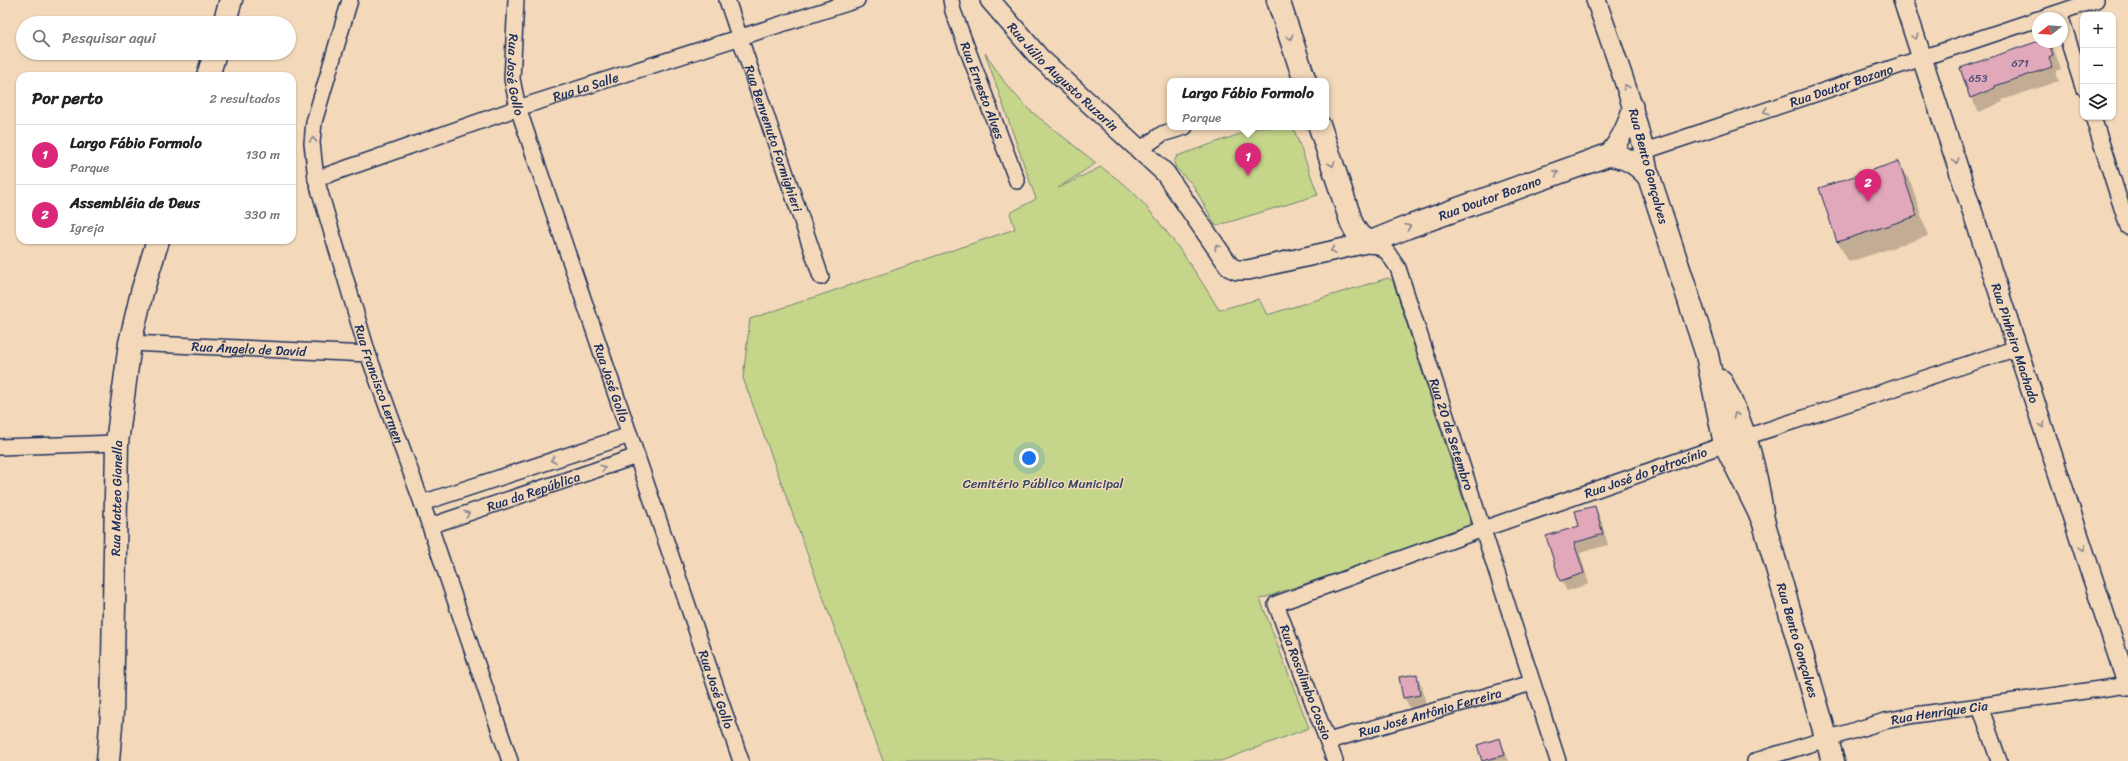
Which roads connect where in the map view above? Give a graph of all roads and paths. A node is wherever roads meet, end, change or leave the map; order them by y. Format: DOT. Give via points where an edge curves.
graph roads {
  1 [pos="231,0"];
  2 [pos="350,0"];
  3 [pos="516,0"];
  4 [pos="727,0"];
  5 [pos="857,0"];
  6 [pos="951,0"];
  7 [pos="990,0"];
  8 [pos="1278,0"];
  9 [pos="1596,0"];
  10 [pos="1903,0"];
  11 [pos="2096,0"];
  12 [pos="2062,12"];
  13 [pos="226,16"];
  14 [pos="2032,22"];
  15 [pos="739,38"];
  16 [pos="2068,41"];
  17 [pos="1922,59"];
  18 [pos="213,60"];
  19 [pos="209,72"];
  20 [pos="1304,78"];
  21 [pos="2082,84"];
  22 [pos="1633,106"];
  23 [pos="518,108"];
  24 [pos="2094,120"];
  25 [pos="1175,130"];
  26 [pos="1321,130"];
  27 [pos="1141,149"];
  28 [pos="1645,151"];
  29 [pos="1608,155"];
  30 [pos="1649,177"];
  31 [pos="316,179"];
  32 [pos="1017,181"];
  33 [pos="2128,227"];
  34 [pos="1372,242"];
  35 [pos="157,244"];
  36 [pos="821,277"];
  37 [pos="130,342"];
  38 [pos="2017,348"];
  39 [pos="368,354"];
  40 [pos="1707,355"];
  41 [pos="630,435"];
  42 [pos="1746,437"];
  43 [pos="117,443"];
  44 [pos="1726,444"];
  45 [pos="0,447"];
  46 [pos="637,456"];
  47 [pos="422,503"];
  48 [pos="1763,520"];
  49 [pos="430,526"];
  50 [pos="1483,529"];
  51 [pos="1276,604"];
  52 [pos="1532,683"];
  53 [pos="2128,686"];
  54 [pos="1980,706"];
  55 [pos="1826,740"];
  56 [pos="1328,741"];
  57 [pos="108,761"];
  58 [pos="510,761"];
  59 [pos="741,761"];
  60 [pos="1335,761"];
  61 [pos="1558,761"];
  62 [pos="1755,761"];
  63 [pos="1834,761"];
  64 [pos="1999,761"];
  1 -- 13 [label="main road"];
  31 -- 2 [label="street, Rua Francisco Lermen, one-way" via="312,143 314,122"];
  3 -- 23 [label="street, Rua José Gollo" via="512,79"];
  4 -- 15 [label="street, Rua Benvenuto Formighieri"];
  5 -- 15 [label="street, Rua La Salle"];
  6 -- 32 [label="street, Rua Ernesto Alves"];
  7 -- 27 [label="street, Rua Júlio Augusto Ruzarin" via="1040,57"];
  8 -- 20 [label="main road, one-way"];
  22 -- 9 [label="street, Rua Bento Gonçalves, one-way"];
  10 -- 17 [label="street, Rua Pinheiro Machado, one-way"];
  11 -- 12 [label="street"];
  14 -- 17 [label="street, Rua Doutor Bozano"];
  15 -- 23 [label="street, Rua La Salle"];
  15 -- 36 [label="street, Rua Benvenuto Formighieri"];
  16 -- 21 [label="street"];
  17 -- 28 [label="street, Rua Doutor Bozano, one-way"];
  17 -- 38 [label="street, Rua Pinheiro Machado, one-way"];
  18 -- 19 [label="main road"];
  22 -- 28 [label="street, Rua Bento Gonçalves"];
  22 -- 29 [label="street" via="1624,131"];
  23 -- 31 [label="street, Rua La Salle"];
  23 -- 41 [label="street, Rua José Gollo"];
  24 -- 33 [label="street"];
  25 -- 27 [label="street" via="1162,134"];
  26 -- 34 [label="main road, Rua 20 de Setembro, one-way" via="1352,224 1359,236"];
  34 -- 27 [label="street, Rua Júlio Augusto Ruzarin, one-way" via="1248,270 1237,270 1230,267 1165,173"];
  28 -- 30 [label="street, Rua Bento Gonçalves"];
  29 -- 30 [label="main road" via="1622,156 1642,168"];
  34 -- 29 [label="main road, Rua Doutor Bozano, one-way"];
  30 -- 40 [label="main road, Rua Bento Gonçalves"];
  31 -- 39 [label="street, Rua Francisco Lermen"];
  34 -- 50 [label="street, Rua 20 de Setembro" via="1386,252 1398,268"];
  35 -- 37 [label="main road, Rua Matteo Gianella"];
  37 -- 39 [label="street, Rua Ângelo de David"];
  37 -- 43 [label="main road, Rua Matteo Gianella"];
  38 -- 42 [label="street, Rua José do Patrocínio"];
  38 -- 53 [label="street, Rua Pinheiro Machado, one-way"];
  39 -- 47 [label="street, Rua Francisco Lermen"];
  42 -- 40 [label="main road, Rua Bento Gonçalves, one-way"];
  40 -- 44 [label="main road, Rua Bento Gonçalves"];
  41 -- 46 [label="street, Rua José Gollo"];
  41 -- 47 [label="street, Rua da República, one-way"];
  42 -- 44 [label="street, Rua José do Patrocínio"];
  42 -- 48 [label="main road, Rua Bento Gonçalves" via="1757,479"];
  43 -- 45 [label="street"];
  43 -- 57 [label="main road, Rua Matteo Gianella" via="112,713"];
  44 -- 48 [label="main road, Rua Bento Gonçalves"];
  44 -- 50 [label="street, Rua José do Patrocínio"];
  49 -- 46 [label="street, Rua da República, one-way"];
  46 -- 59 [label="street, Rua José Gollo"];
  47 -- 49 [label="street, Rua Francisco Lermen"];
  48 -- 55 [label="main road, Rua Bento Gonçalves"];
  49 -- 58 [label="street, Rua Francisco Lermen"];
  50 -- 51 [label="street, Rua José do Patrocínio"];
  50 -- 52 [label="street, Rua 20 de Setembro"];
  51 -- 56 [label="street, Rua Rosolimbo Cossio"];
  52 -- 56 [label="street, Rua José Antônio Ferreira"];
  52 -- 61 [label="street, Rua 20 de Setembro"];
  53 -- 54 [label="street, Rua Henrique Cia"];
  54 -- 55 [label="street, Rua Henrique Cia" via="1885,721"];
  54 -- 64 [label="street"];
  55 -- 62 [label="street, Rua Henrique Cia"];
  55 -- 63 [label="main road, Rua Bento Gonçalves"];
  56 -- 60 [label="street, Rua Rosolimbo Cossio"];
}
